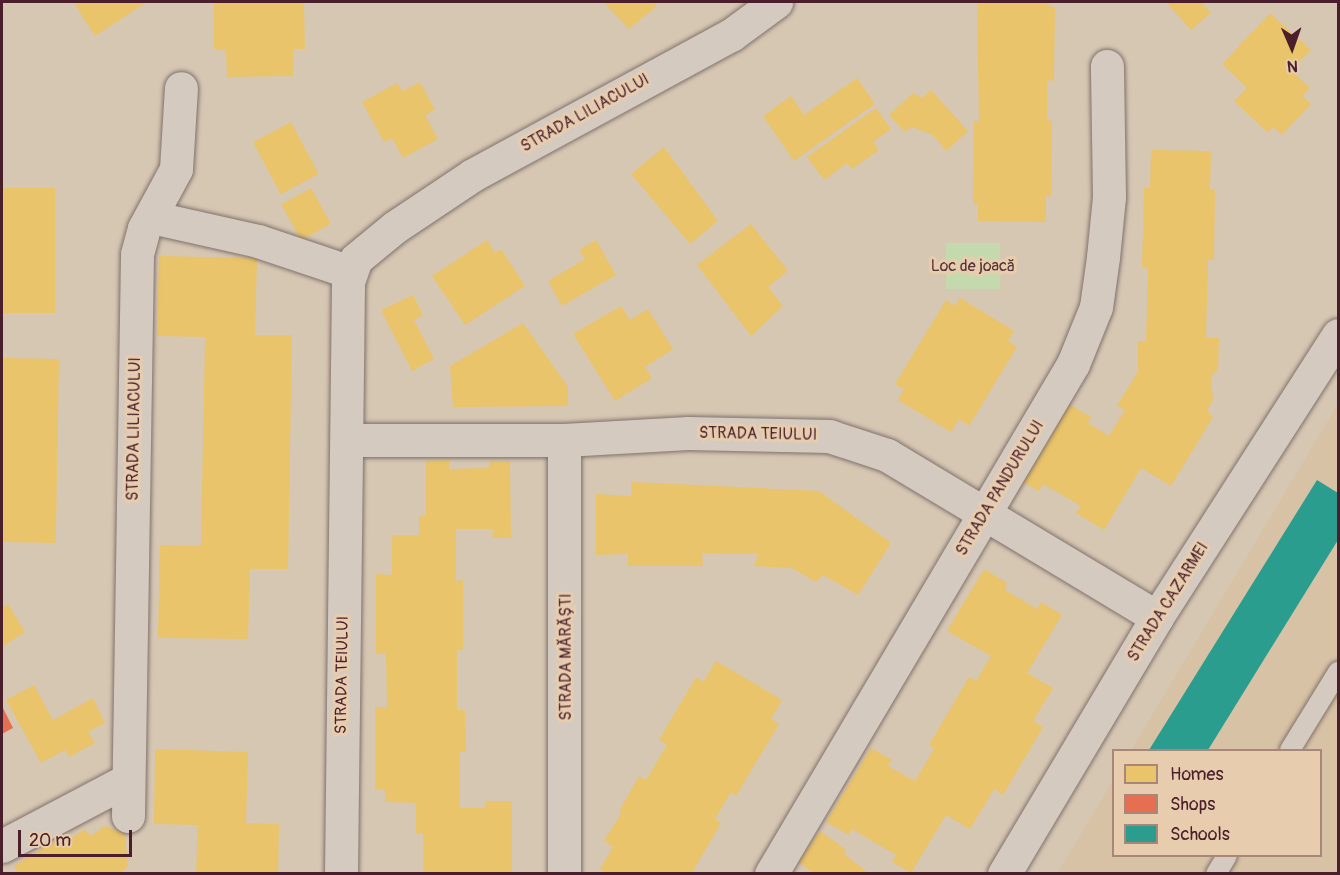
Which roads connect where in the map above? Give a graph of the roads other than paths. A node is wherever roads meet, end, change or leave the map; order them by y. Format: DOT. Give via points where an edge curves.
graph roads {
  1 [pos="776,2"];
  2 [pos="1107,66"];
  3 [pos="181,88"];
  4 [pos="151,217"];
  5 [pos="350,272"];
  6 [pos="1338,334"];
  7 [pos="347,440"];
  8 [pos="564,440"];
  9 [pos="986,512"];
  10 [pos="1157,616"];
  11 [pos="1338,672"];
  12 [pos="1291,749"];
  13 [pos="127,780"];
  14 [pos="128,816"];
  15 [pos="2,846"];
  16 [pos="1226,857"];
  17 [pos="340,873"];
  18 [pos="564,873"];
  19 [pos="771,873"];
  20 [pos="1004,873"];
  21 [pos="1216,873"];
  1 -- 5 [label="street, STRADA LILIACULUI" via="731,35 472,175 395,226 356,259"];
  2 -- 9 [label="street, STRADA PANDURULUI" via="1109,197 1096,307 1073,364"];
  3 -- 4 [label="street, STRADA LILIACULUI" via="176,169"];
  4 -- 5 [label="street" via="258,241"];
  4 -- 13 [label="street, STRADA LILIACULUI" via="137,254"];
  5 -- 7 [label="street, STRADA TEIULUI"];
  6 -- 10 [label="street, STRADA CAZARMEI"];
  7 -- 8 [label="street, STRADA TEIULUI"];
  7 -- 17 [label="street, STRADA TEIULUI"];
  8 -- 9 [label="street, STRADA TEIULUI" via="687,433 830,436 887,455"];
  8 -- 18 [label="street, STRADA MĂRĂȘTI"];
  9 -- 10 [label="street, STRADA TEIULUI"];
  9 -- 19 [label="street, STRADA PANDURULUI"];
  10 -- 20 [label="street, STRADA CAZARMEI"];
  11 -- 12 [label="lane"];
  13 -- 14 [label="street, STRADA LILIACULUI"];
  13 -- 15 [label="street"];
  16 -- 21 [label="lane"];
}
